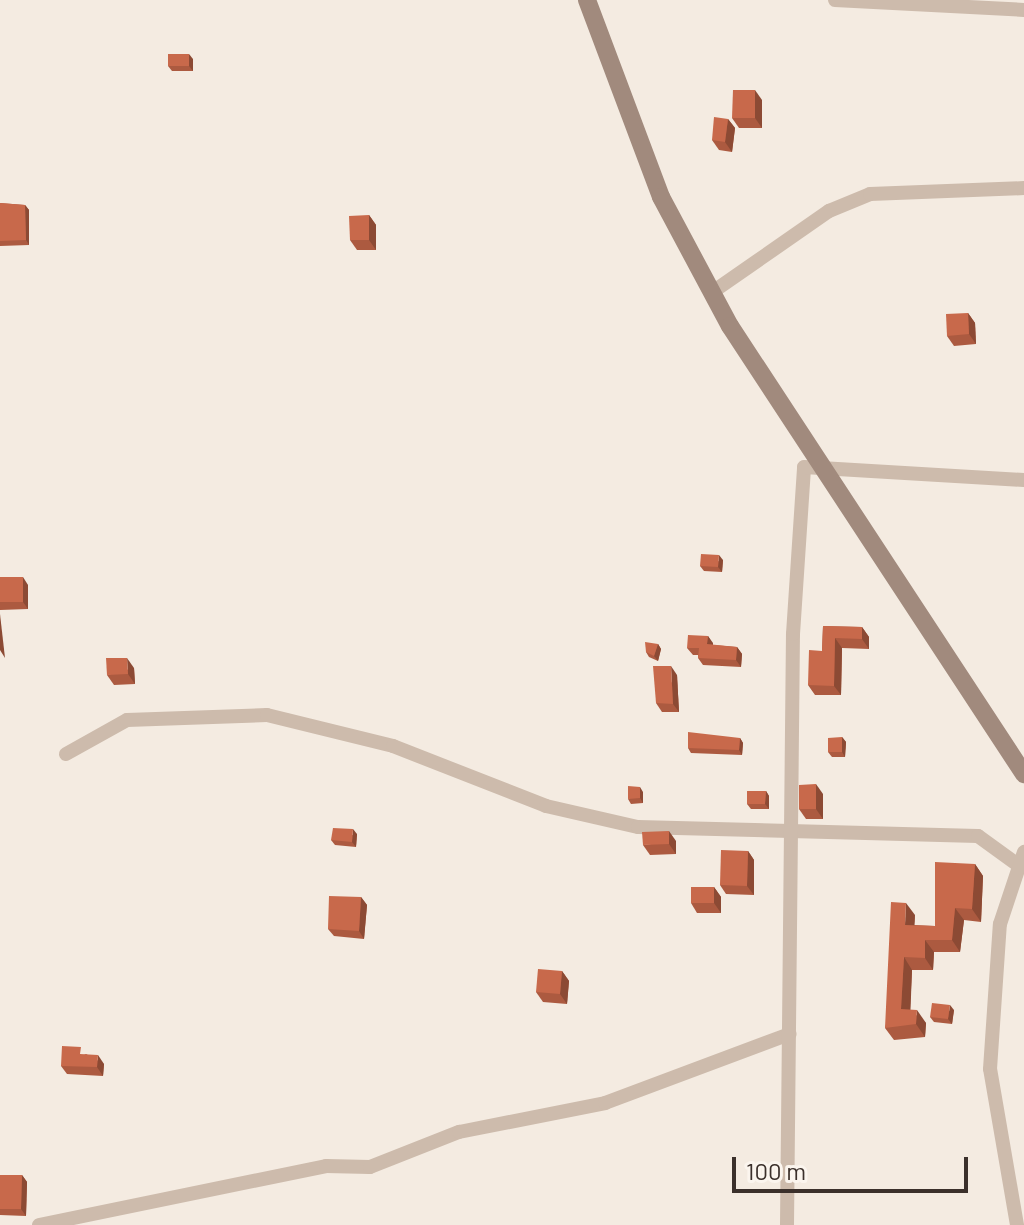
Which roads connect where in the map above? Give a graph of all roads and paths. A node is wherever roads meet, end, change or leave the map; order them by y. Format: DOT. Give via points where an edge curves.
graph roads {
  1 [pos="587,0"];
  2 [pos="835,0"];
  3 [pos="1024,10"];
  4 [pos="1024,188"];
  5 [pos="711,293"];
  6 [pos="829,471"];
  7 [pos="1024,480"];
  8 [pos="66,754"];
  9 [pos="1024,774"];
  10 [pos="794,833"];
  11 [pos="1021,858"];
  12 [pos="790,1034"];
  13 [pos="39,1225"];
  14 [pos="787,1225"];
  15 [pos="1017,1225"];
  1 -- 5 [label="street" via="661,197"];
  2 -- 3 [label="street"];
  4 -- 5 [label="street" via="870,194 829,211"];
  5 -- 6 [label="street"];
  6 -- 7 [label="street"];
  6 -- 9 [label="street"];
  6 -- 10 [label="street" via="804,467 797,499"];
  8 -- 10 [label="street" via="127,720 267,715 393,746 546,806 638,827"];
  10 -- 11 [label="street" via="978,836"];
  10 -- 12 [label="street"];
  11 -- 15 [label="street" via="1000,924 990,1069"];
  12 -- 13 [label="street" via="605,1103 459,1132 370,1167 326,1166"];
  12 -- 14 [label="street"];
}
